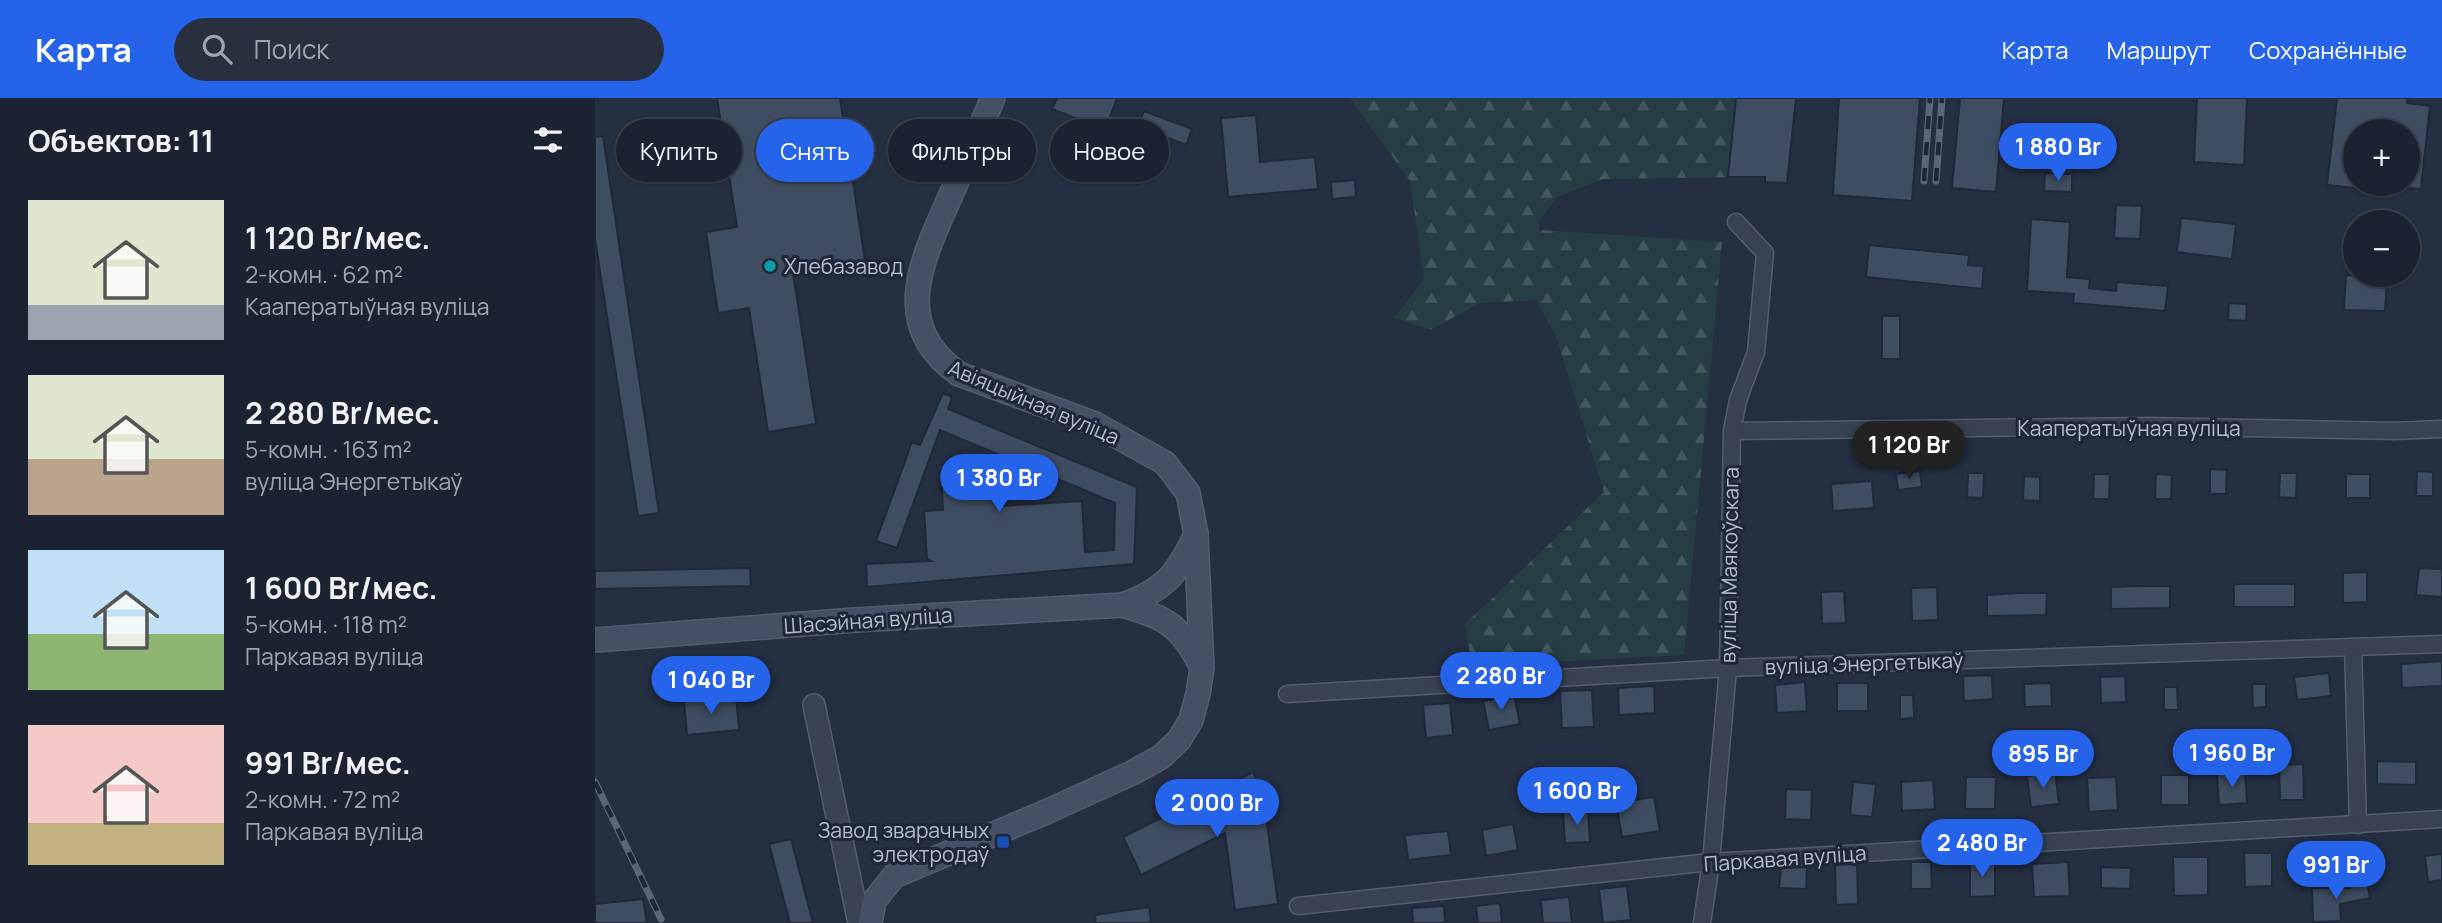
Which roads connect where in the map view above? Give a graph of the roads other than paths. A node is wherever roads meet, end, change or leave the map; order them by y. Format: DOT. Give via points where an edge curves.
graph roads {
  1 [pos="993,98"];
  2 [pos="1735,222"];
  3 [pos="2442,429"];
  4 [pos="1732,431"];
  5 [pos="1196,534"];
  6 [pos="1123,605"];
  7 [pos="605,639"];
  8 [pos="2442,645"];
  9 [pos="2353,647"];
  10 [pos="1202,668"];
  11 [pos="1728,668"];
  12 [pos="1287,694"];
  13 [pos="814,705"];
  14 [pos="2442,819"];
  15 [pos="2358,825"];
  16 [pos="1711,862"];
  17 [pos="1298,906"];
  18 [pos="859,923"];
  19 [pos="870,923"];
  20 [pos="1702,923"];
  1 -- 5 [label="main road, Авіяцыйная вуліца" via="925,254 916,291 927,343 940,361 959,374 1095,424 1165,463 1188,493"];
  2 -- 4 [label="street, вуліца Маякоўскага" via="1766,253 1756,352"];
  3 -- 4 [label="street, Кааператыўная вуліца" via="2147,426"];
  4 -- 11 [label="street, вуліца Маякоўскага"];
  5 -- 6 [label="main road" via="1183,562 1167,581"];
  5 -- 10 [label="main road, Авіяцыйная вуліца"];
  6 -- 7 [label="main road, Шасэйная вуліца"];
  6 -- 10 [label="main road" via="1173,625 1188,640"];
  8 -- 9 [label="street, вуліца Энергетыкаў"];
  9 -- 11 [label="street, вуліца Энергетыкаў"];
  9 -- 15 [label="street"];
  10 -- 19 [label="main road, Авіяцыйная вуліца" via="1192,720 1161,757 1132,774 894,876 874,901"];
  11 -- 12 [label="street, вуліца Энергетыкаў"];
  11 -- 16 [label="street, вуліца Маякоўскага"];
  13 -- 18 [label="street"];
  14 -- 15 [label="street, Паркавая вуліца"];
  15 -- 16 [label="street, Паркавая вуліца"];
  16 -- 17 [label="street, Паркавая вуліца"];
  16 -- 20 [label="street, вуліца Маякоўскага"];
}
